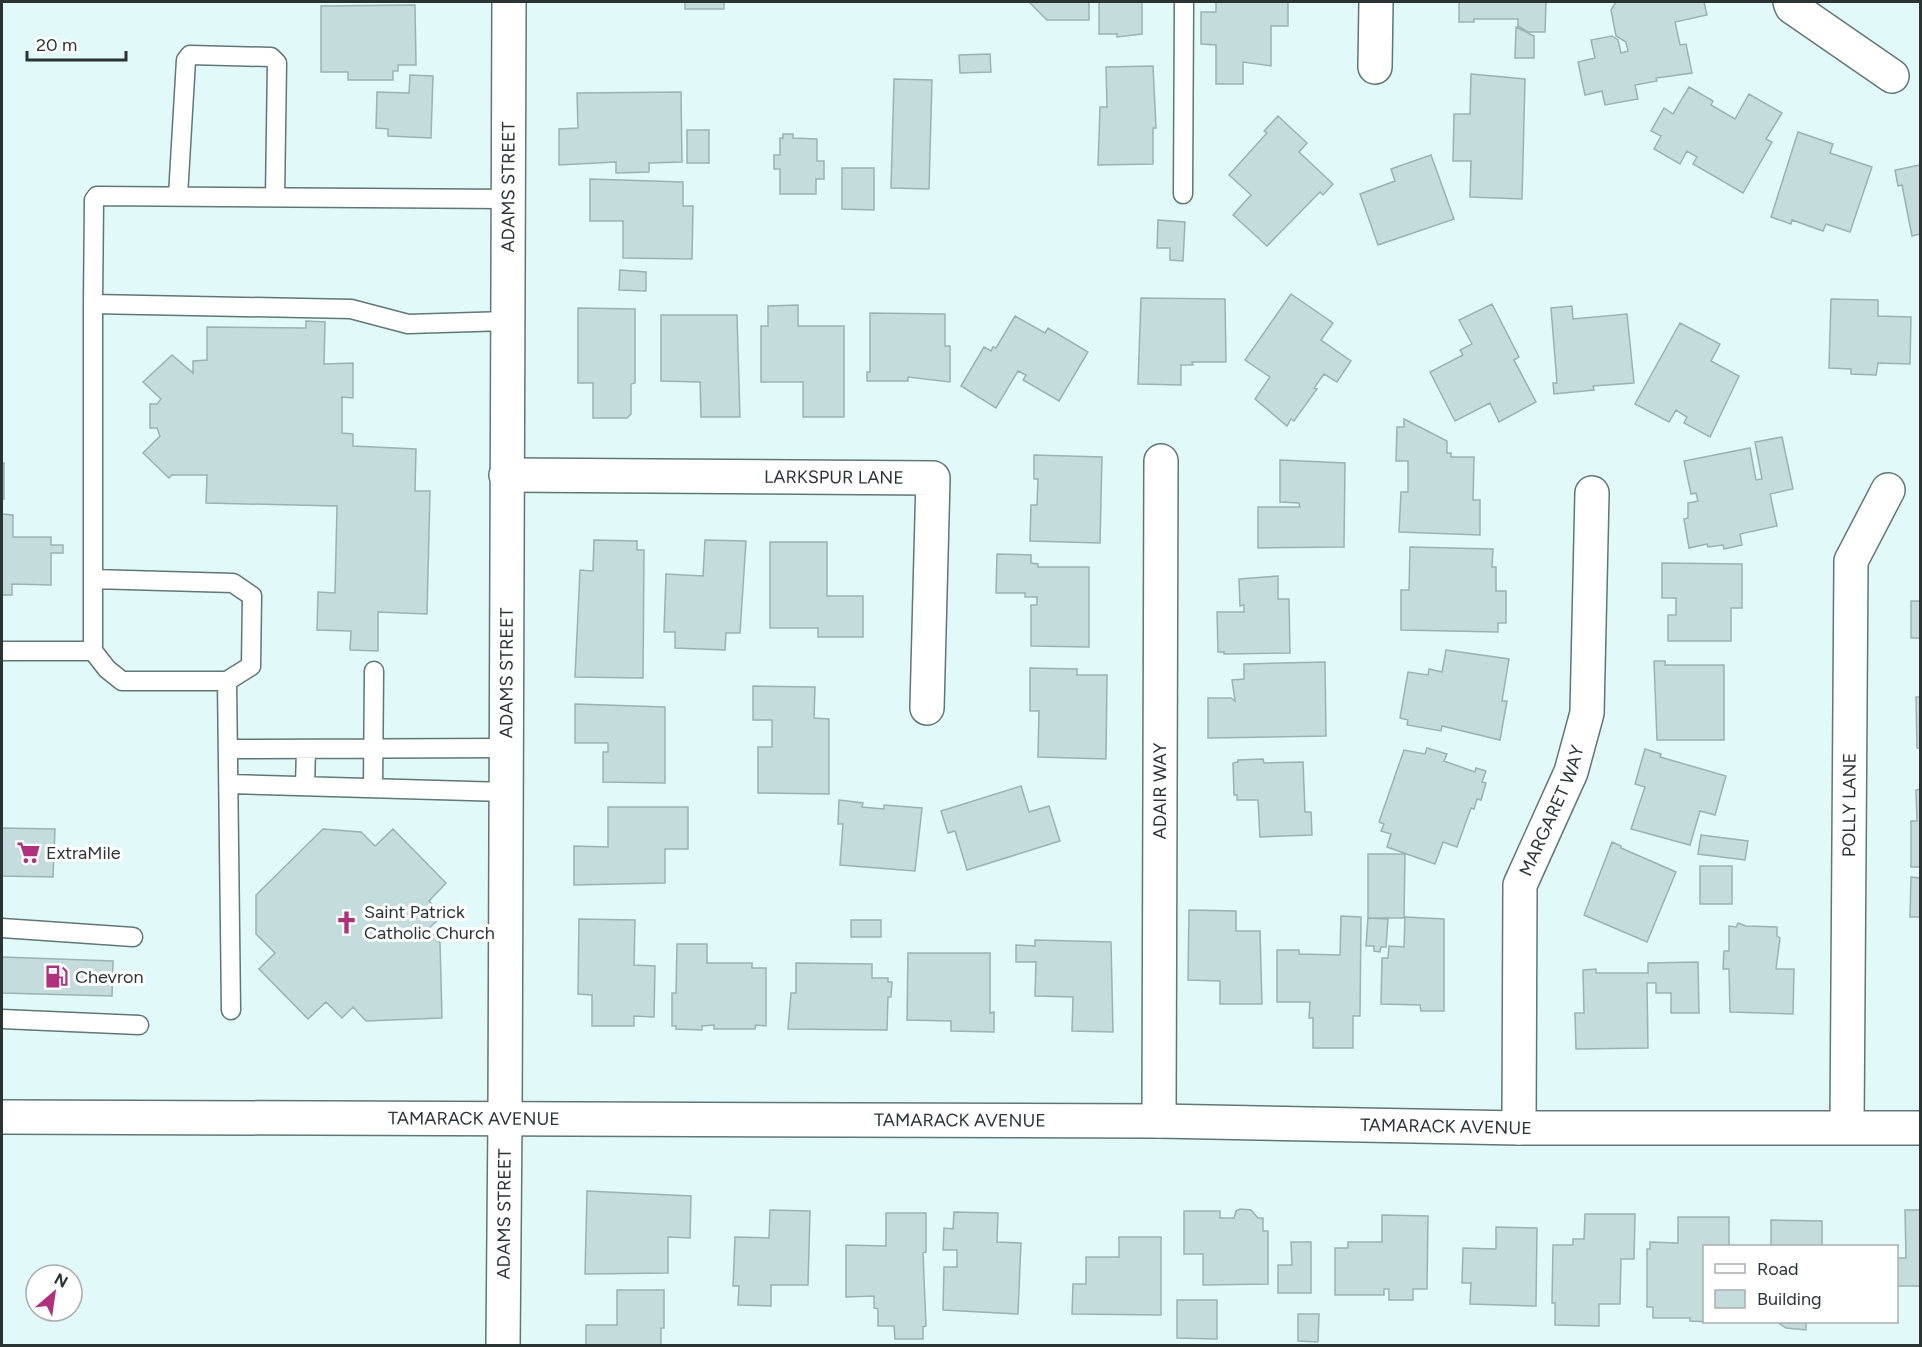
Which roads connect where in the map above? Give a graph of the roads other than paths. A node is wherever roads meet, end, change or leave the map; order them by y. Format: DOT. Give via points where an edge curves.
graph roads {
  1 [pos="509,2"];
  2 [pos="1184,2"];
  3 [pos="1376,2"];
  4 [pos="1790,2"];
  5 [pos="1375,67"];
  6 [pos="1892,76"];
  7 [pos="1183,194"];
  8 [pos="178,196"];
  9 [pos="275,197"];
  10 [pos="508,199"];
  11 [pos="93,304"];
  12 [pos="507,321"];
  13 [pos="1161,460"];
  14 [pos="506,475"];
  15 [pos="1888,490"];
  16 [pos="1592,493"];
  17 [pos="93,579"];
  18 [pos="2,651"];
  19 [pos="93,651"];
  20 [pos="374,671"];
  21 [pos="227,681"];
  22 [pos="927,708"];
  23 [pos="505,748"];
  24 [pos="228,749"];
  25 [pos="306,749"];
  26 [pos="372,749"];
  27 [pos="229,784"];
  28 [pos="305,786"];
  29 [pos="373,788"];
  30 [pos="505,792"];
  31 [pos="2,928"];
  32 [pos="133,937"];
  33 [pos="231,1010"];
  34 [pos="2,1019"];
  35 [pos="139,1025"];
  36 [pos="2,1117"];
  37 [pos="505,1119"];
  38 [pos="1159,1121"];
  39 [pos="1847,1127"];
  40 [pos="1519,1128"];
  41 [pos="1920,1128"];
  42 [pos="502,1346"];
  1 -- 10 [label="street, ADAMS STREET"];
  2 -- 7 [label="lane"];
  3 -- 5 [label="street"];
  4 -- 6 [label="street"];
  8 -- 9 [label="lane"];
  8 -- 9 [label="lane" via="186,60 190,55 271,57 277,63"];
  8 -- 11 [label="lane" via="97,196"];
  9 -- 10 [label="lane"];
  10 -- 12 [label="street, ADAMS STREET"];
  11 -- 12 [label="lane" via="351,309 408,324"];
  11 -- 17 [label="lane"];
  12 -- 14 [label="street, ADAMS STREET"];
  13 -- 38 [label="street, ADAIR WAY"];
  14 -- 22 [label="street, LARKSPUR LANE" via="933,478"];
  14 -- 23 [label="street, ADAMS STREET"];
  15 -- 39 [label="street, POLLY LANE" via="1851,561"];
  16 -- 40 [label="street, MARGARET WAY" via="1587,713 1571,772 1520,885"];
  17 -- 19 [label="lane"];
  17 -- 21 [label="lane" via="233,583 252,596 251,666"];
  18 -- 19 [label="lane"];
  19 -- 21 [label="lane" via="122,681"];
  20 -- 26 [label="lane"];
  21 -- 24 [label="lane"];
  23 -- 26 [label="lane"];
  23 -- 30 [label="street, ADAMS STREET"];
  24 -- 25 [label="lane"];
  24 -- 27 [label="lane"];
  25 -- 26 [label="lane"];
  25 -- 28 [label="lane"];
  26 -- 29 [label="lane"];
  27 -- 28 [label="lane"];
  27 -- 33 [label="lane"];
  28 -- 29 [label="lane"];
  29 -- 30 [label="lane"];
  30 -- 37 [label="street, ADAMS STREET"];
  31 -- 32 [label="lane"];
  34 -- 35 [label="lane"];
  36 -- 37 [label="street, TAMARACK AVENUE"];
  37 -- 38 [label="street, TAMARACK AVENUE"];
  37 -- 42 [label="street, ADAMS STREET"];
  38 -- 40 [label="street, TAMARACK AVENUE"];
  39 -- 40 [label="street, TAMARACK AVENUE"];
  39 -- 41 [label="street, TAMARACK AVENUE"];
}
